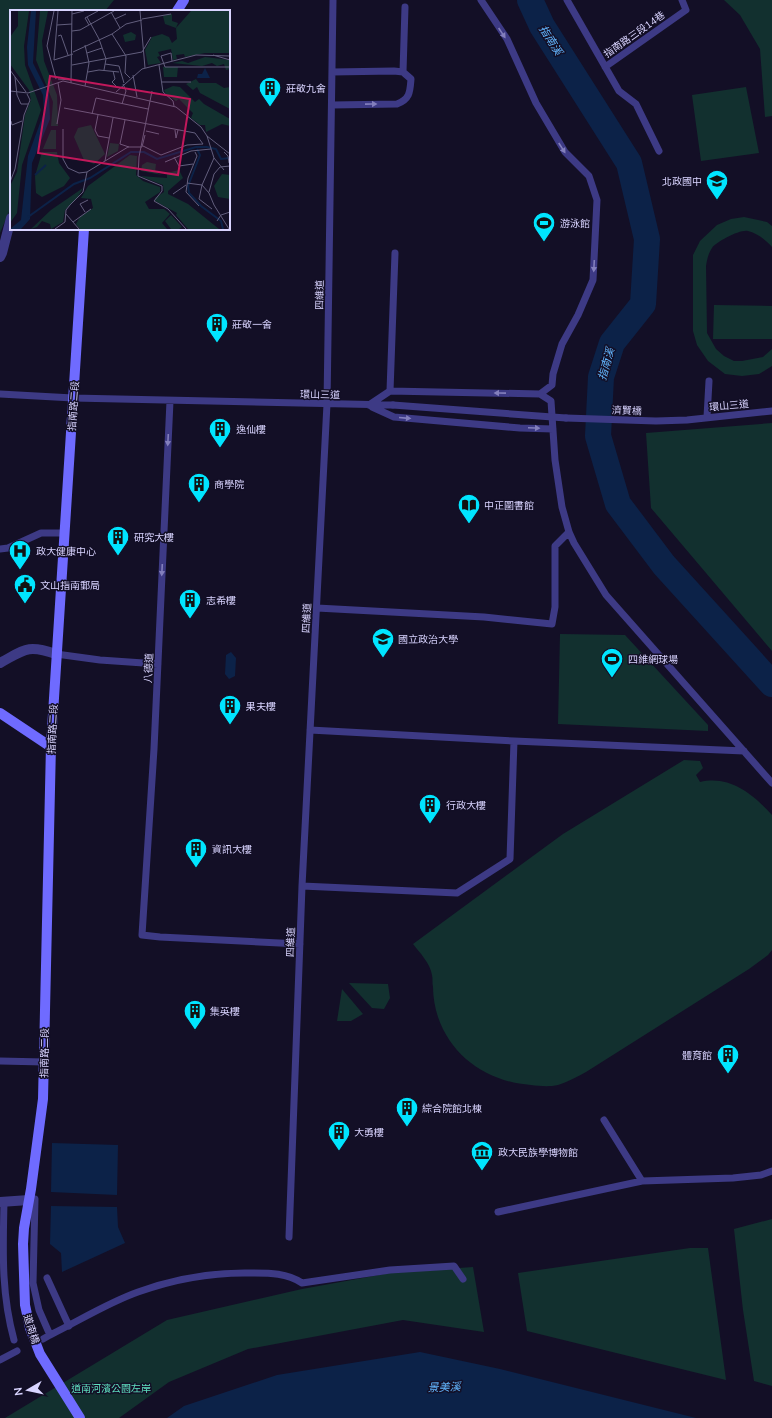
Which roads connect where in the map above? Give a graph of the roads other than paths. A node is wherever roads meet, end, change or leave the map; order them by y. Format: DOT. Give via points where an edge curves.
graph roads {
  1 [pos="184,0"];
  2 [pos="333,0"];
  3 [pos="481,0"];
  4 [pos="567,0"];
  5 [pos="682,0"];
  6 [pos="405,7"];
  7 [pos="178,10"];
  8 [pos="606,69"];
  9 [pos="332,72"];
  10 [pos="403,72"];
  11 [pos="332,105"];
  12 [pos="659,151"];
  13 [pos="10,222"];
  14 [pos="84,230"];
  15 [pos="395,253"];
  16 [pos="0,257"];
  17 [pos="709,381"];
  18 [pos="390,391"];
  19 [pos="0,394"];
  20 [pos="540,394"];
  21 [pos="73,398"];
  22 [pos="170,401"];
  23 [pos="327,404"];
  24 [pos="368,405"];
  25 [pos="772,411"];
  26 [pos="707,417"];
  27 [pos="566,418"];
  28 [pos="687,420"];
  29 [pos="553,429"];
  30 [pos="569,532"];
  31 [pos="64,533"];
  32 [pos="0,549"];
  33 [pos="316,608"];
  34 [pos="56,654"];
  35 [pos="0,663"];
  36 [pos="158,664"];
  37 [pos="0,713"];
  38 [pos="310,730"];
  39 [pos="514,741"];
  40 [pos="51,747"];
  41 [pos="744,751"];
  42 [pos="772,783"];
  43 [pos="302,886"];
  44 [pos="300,944"];
  45 [pos="0,1061"];
  46 [pos="44,1062"];
  47 [pos="604,1120"];
  48 [pos="772,1171"];
  49 [pos="642,1180"];
  50 [pos="29,1200"];
  51 [pos="2,1202"];
  52 [pos="498,1212"];
  53 [pos="24,1228"];
  54 [pos="289,1237"];
  55 [pos="47,1278"];
  56 [pos="463,1278"];
  57 [pos="69,1326"];
  58 [pos="50,1335"];
  59 [pos="43,1338"];
  60 [pos="14,1340"];
  61 [pos="17,1351"];
  62 [pos="0,1360"];
  63 [pos="80,1418"];
  1 -- 7 [label="street"];
  2 -- 9 [label="lane, 四維道"];
  3 -- 20 [label="lane, one-way" via="507,39 536,103 565,152 589,176 597,200 593,280 562,344 552,384"];
  4 -- 8 [label="lane"];
  5 -- 8 [label="lane, 指南路三段14巷" via="686,10"];
  6 -- 10 [label="lane"];
  8 -- 12 [label="lane" via="619,91 636,104"];
  9 -- 10 [label="lane"];
  9 -- 11 [label="lane, 四維道"];
  11 -- 10 [label="lane, one-way" via="397,104 410,92 411,79"];
  11 -- 23 [label="lane, 四維道"];
  13 -- 16 [label="street"];
  14 -- 21 [label="street, 指南路二段"];
  15 -- 18 [label="lane"];
  17 -- 26 [label="lane"];
  20 -- 18 [label="lane, one-way"];
  18 -- 24 [label="lane"];
  19 -- 21 [label="lane, 環山三道"];
  20 -- 29 [label="lane" via="551,401"];
  21 -- 22 [label="lane, 環山三道"];
  21 -- 31 [label="street, 指南路二段"];
  22 -- 23 [label="lane, 環山三道"];
  22 -- 36 [label="lane, 八德道, one-way"];
  23 -- 24 [label="lane, 環山三道"];
  23 -- 33 [label="lane, 四維道"];
  24 -- 27 [label="lane, 環山三道, bridge"];
  24 -- 29 [label="lane, one-way" via="394,417"];
  25 -- 26 [label="lane, 環山三道"];
  26 -- 28 [label="lane, 環山三道"];
  27 -- 28 [label="lane, 濟賢橋"];
  29 -- 30 [label="lane" via="562,507"];
  30 -- 33 [label="lane" via="555,546 555,608 552,624 484,617"];
  30 -- 41 [label="lane" via="606,595"];
  31 -- 32 [label="lane" via="40,533 8,548"];
  31 -- 34 [label="street, 指南路二段"];
  33 -- 38 [label="lane, 四維道"];
  34 -- 35 [label="street" via="42,649 26,649"];
  34 -- 36 [label="lane"];
  34 -- 40 [label="street, 指南路二段"];
  36 -- 44 [label="lane, 八德道" via="142,935"];
  37 -- 40 [label="street"];
  38 -- 39 [label="lane"];
  38 -- 43 [label="lane, 四維道"];
  39 -- 41 [label="lane"];
  39 -- 43 [label="lane" via="510,859 457,893"];
  40 -- 46 [label="street, 指南路二段"];
  41 -- 42 [label="lane"];
  43 -- 44 [label="lane, 四維道"];
  44 -- 54 [label="lane, 四維道"];
  45 -- 46 [label="lane"];
  46 -- 50 [label="street, 指南路二段" via="43,1099"];
  47 -- 49 [label="lane"];
  48 -- 49 [label="lane" via="733,1178"];
  49 -- 52 [label="lane"];
  50 -- 51 [label="street"];
  50 -- 53 [label="street, 指南路二段"];
  50 -- 58 [label="lane" via="35,1199 33,1283 39,1310"];
  51 -- 60 [label="lane" via="3,1272 8,1320"];
  53 -- 63 [label="street, 道南橋" via="25,1306 30,1328 40,1354"];
  55 -- 57 [label="lane"];
  56 -- 57 [label="lane" via="454,1266 390,1270 302,1283 293,1277 278,1274 218,1274 167,1283 138,1292"];
  57 -- 58 [label="lane"];
  58 -- 59 [label="lane"];
  61 -- 62 [label="lane"];
}
